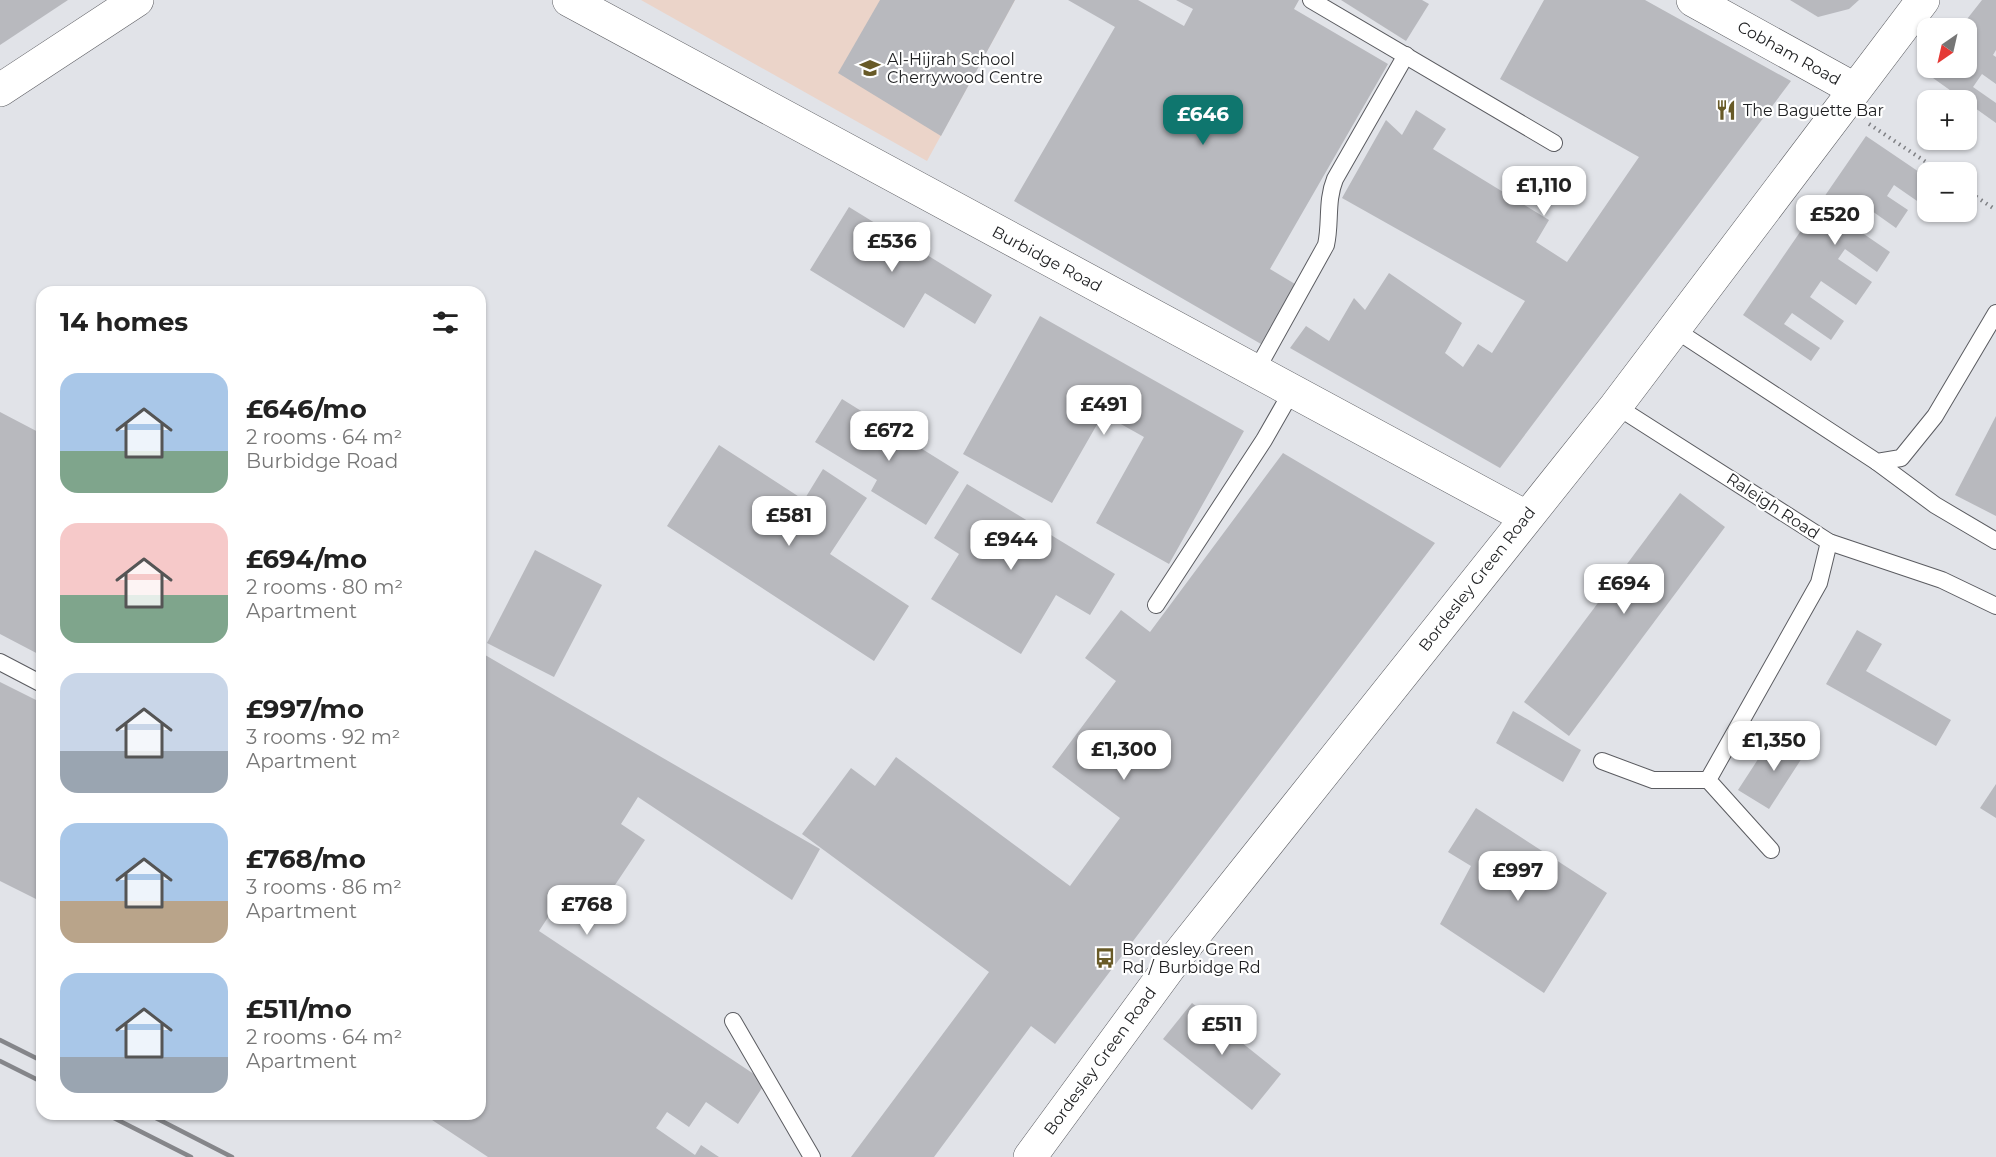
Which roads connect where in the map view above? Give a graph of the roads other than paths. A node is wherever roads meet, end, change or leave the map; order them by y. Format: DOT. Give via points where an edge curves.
graph roads {
  1 [pos="137,0"];
  2 [pos="569,0"];
  3 [pos="1311,0"];
  4 [pos="1693,0"];
  5 [pos="1923,0"];
  6 [pos="1406,55"];
  7 [pos="0,90"];
  8 [pos="1848,97"];
  9 [pos="1554,143"];
  10 [pos="1996,313"];
  11 [pos="1674,329"];
  12 [pos="1256,371"];
  13 [pos="1292,391"];
  14 [pos="1616,406"];
  15 [pos="1877,462"];
  16 [pos="1526,517"];
  17 [pos="1996,541"];
  18 [pos="1829,543"];
  19 [pos="1156,605"];
  20 [pos="1996,606"];
  21 [pos="0,662"];
  22 [pos="36,681"];
  23 [pos="1602,761"];
  24 [pos="1707,780"];
  25 [pos="1771,850"];
  26 [pos="733,1021"];
  27 [pos="812,1157"];
  28 [pos="1030,1157"];
  1 -- 7 [label="street"];
  2 -- 12 [label="street, Burbidge Road"];
  3 -- 6 [label="lane"];
  4 -- 8 [label="street, Cobham Road"];
  5 -- 8 [label="street, Bordesley Green Road"];
  6 -- 9 [label="lane"];
  6 -- 12 [label="lane" via="1335,179 1329,193 1326,245"];
  8 -- 11 [label="street, Bordesley Green Road"];
  10 -- 15 [label="lane" via="1935,416 1901,458"];
  11 -- 14 [label="street, Bordesley Green Road"];
  11 -- 15 [label="lane"];
  12 -- 13 [label="street, Burbidge Road"];
  13 -- 16 [label="street, Burbidge Road"];
  13 -- 19 [label="lane"];
  14 -- 16 [label="street, Bordesley Green Road"];
  14 -- 18 [label="lane, Raleigh Road"];
  15 -- 17 [label="lane" via="1935,505"];
  16 -- 28 [label="street, Bordesley Green Road" via="1179,954"];
  18 -- 20 [label="lane, Raleigh Road" via="1942,580"];
  18 -- 24 [label="lane" via="1819,583"];
  21 -- 22 [label="lane"];
  23 -- 24 [label="lane" via="1653,780"];
  24 -- 25 [label="lane"];
  26 -- 27 [label="lane"];
}
